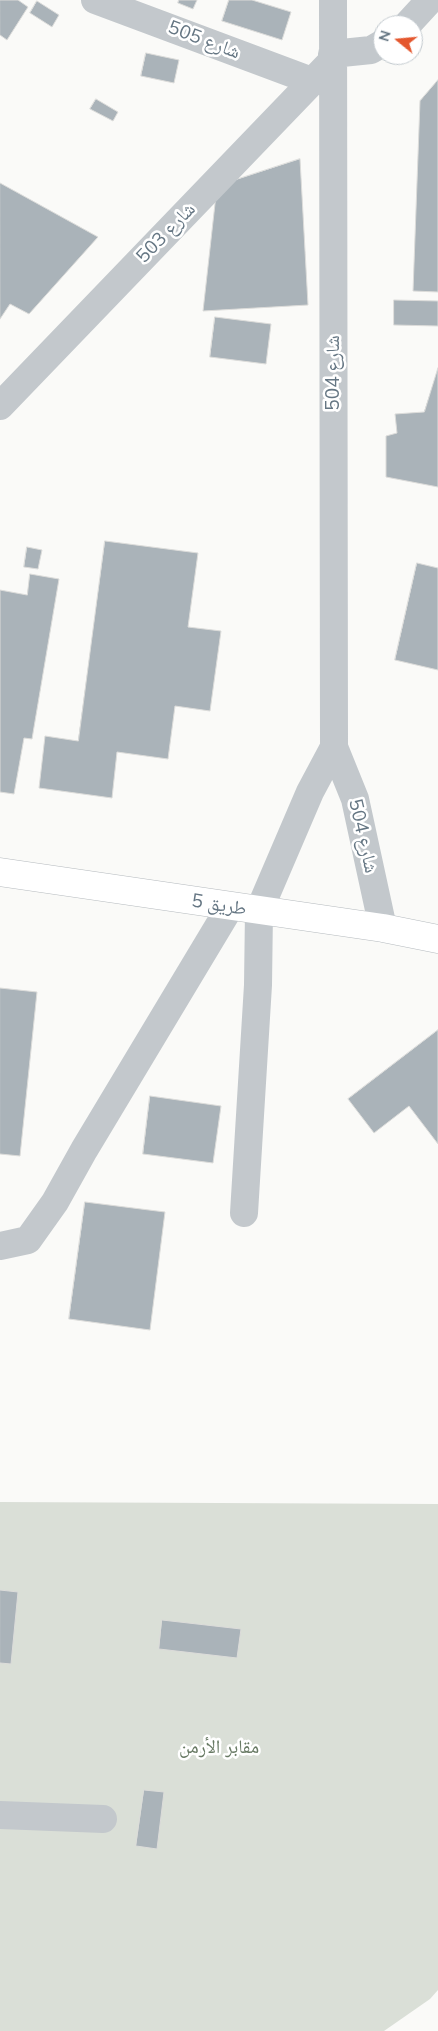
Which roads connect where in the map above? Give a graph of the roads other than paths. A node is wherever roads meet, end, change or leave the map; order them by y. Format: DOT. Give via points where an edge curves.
graph roads {
  1 [pos="95,0"];
  2 [pos="333,0"];
  3 [pos="430,0"];
  4 [pos="416,15"];
  5 [pos="373,49"];
  6 [pos="332,58"];
  7 [pos="312,80"];
  8 [pos="0,406"];
  9 [pos="334,747"];
  10 [pos="0,872"];
  11 [pos="230,906"];
  12 [pos="259,911"];
  13 [pos="383,928"];
  14 [pos="438,939"];
  15 [pos="244,1213"];
  16 [pos="0,1246"];
  17 [pos="0,1815"];
  18 [pos="103,1819"];
  1 -- 7 [label="street, شارع 505"];
  2 -- 6 [label="street, شارع 504"];
  3 -- 4 [label="street"];
  5 -- 6 [label="street"];
  6 -- 7 [label="street, شارع 503"];
  6 -- 9 [label="street, شارع 504"];
  7 -- 8 [label="street, شارع 503"];
  9 -- 12 [label="street, شارع 504" via="310,792"];
  9 -- 13 [label="street, شارع 504" via="355,799"];
  10 -- 11 [label="main road, طريق 5"];
  11 -- 12 [label="main road, طريق 5"];
  11 -- 16 [label="street" via="55,1202 28,1240"];
  12 -- 13 [label="main road, طريق 5"];
  12 -- 15 [label="street" via="258,985"];
  13 -- 14 [label="main road, طريق 5"];
  17 -- 18 [label="street"];
}
